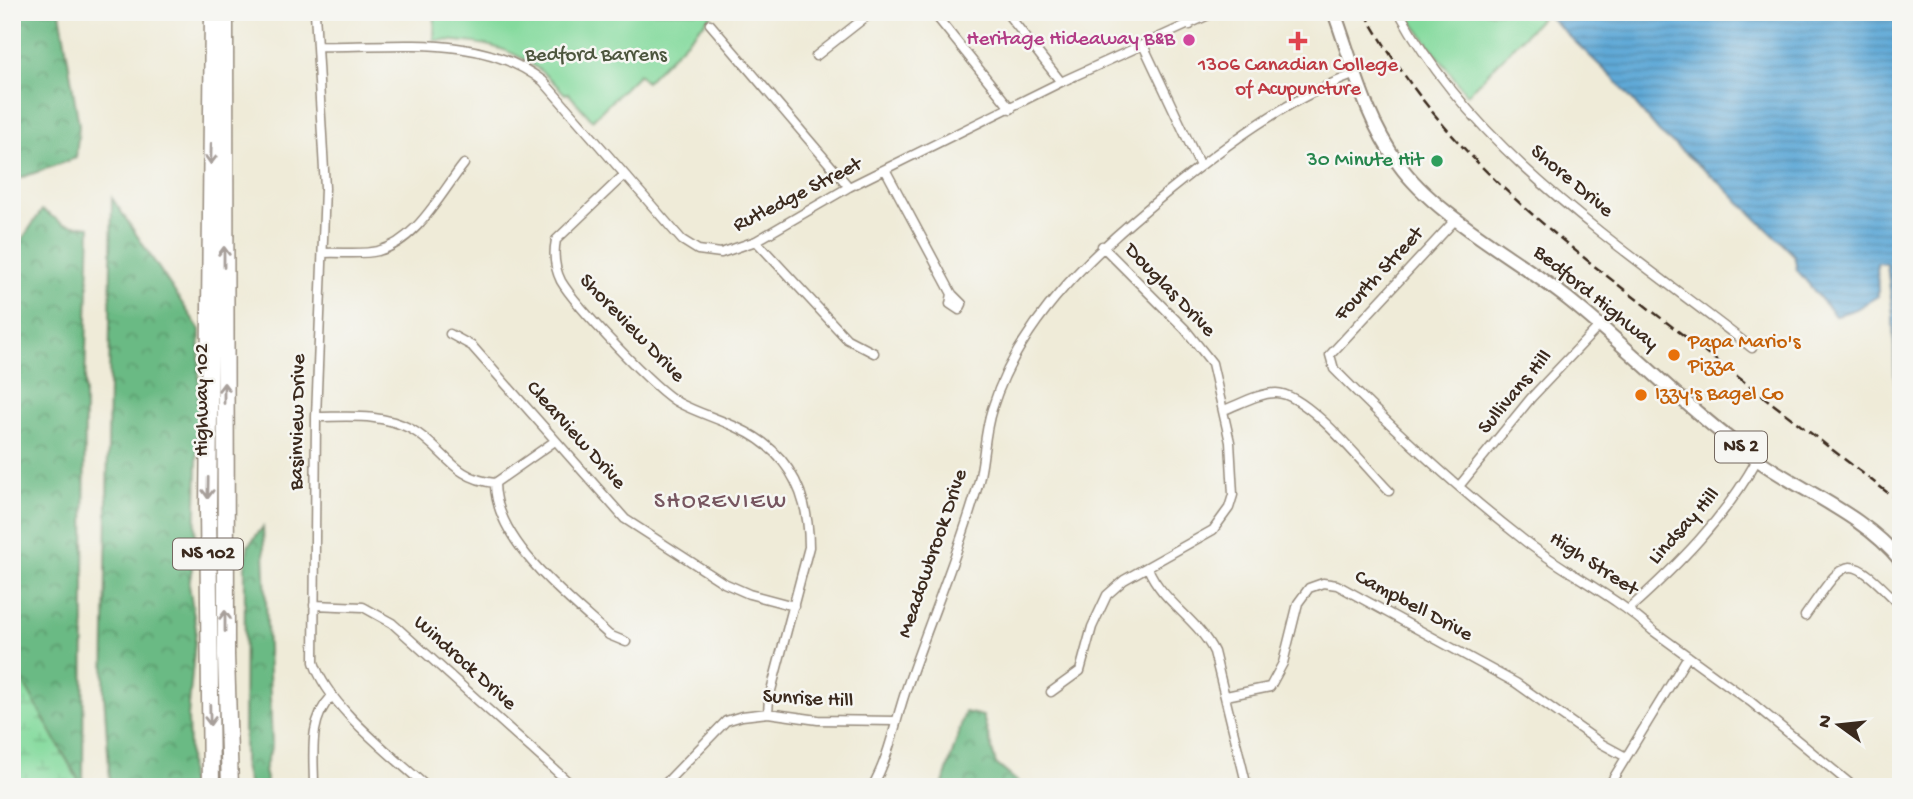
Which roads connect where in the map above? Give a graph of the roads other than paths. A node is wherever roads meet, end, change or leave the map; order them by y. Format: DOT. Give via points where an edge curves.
graph roads {
  1 [pos="212,12"];
  2 [pos="225,12"];
  3 [pos="315,12"];
  4 [pos="872,12"];
  5 [pos="933,12"];
  6 [pos="1006,12"];
  7 [pos="1182,12"];
  8 [pos="1215,12"];
  9 [pos="1334,12"];
  10 [pos="1399,12"];
  11 [pos="710,24"];
  12 [pos="1190,25"];
  13 [pos="317,46"];
  14 [pos="1144,47"];
  15 [pos="816,56"];
  16 [pos="1353,75"];
  17 [pos="1061,82"];
  18 [pos="1011,109"];
  19 [pos="464,164"];
  20 [pos="1200,166"];
  21 [pos="886,171"];
  22 [pos="624,175"];
  23 [pos="849,187"];
  24 [pos="1457,218"];
  25 [pos="757,241"];
  26 [pos="1102,246"];
  27 [pos="324,253"];
  28 [pos="952,294"];
  29 [pos="1601,325"];
  30 [pos="450,334"];
  31 [pos="1752,348"];
  32 [pos="874,353"];
  33 [pos="1330,355"];
  34 [pos="1224,410"];
  35 [pos="316,418"];
  36 [pos="555,441"];
  37 [pos="1757,460"];
  38 [pos="495,483"];
  39 [pos="1460,485"];
  40 [pos="1389,491"];
  41 [pos="1901,561"];
  42 [pos="1148,568"];
  43 [pos="314,605"];
  44 [pos="794,606"];
  45 [pos="1901,606"];
  46 [pos="1629,609"];
  47 [pos="1805,616"];
  48 [pos="626,642"];
  49 [pos="1688,656"];
  50 [pos="1051,692"];
  51 [pos="1226,696"];
  52 [pos="331,697"];
  53 [pos="768,713"];
  54 [pos="896,721"];
  55 [pos="1626,757"];
  56 [pos="211,787"];
  57 [pos="230,787"];
  58 [pos="314,787"];
  59 [pos="426,787"];
  60 [pos="574,787"];
  61 [pos="662,787"];
  62 [pos="872,787"];
  63 [pos="1247,787"];
  64 [pos="1608,787"];
  65 [pos="1854,787"];
  1 -- 56 [label="highway, Highway 102 / NS 102, one-way"];
  57 -- 2 [label="highway, Highway 102 / NS 102, one-way"];
  3 -- 13 [label="street, Basinview Drive"];
  4 -- 15 [label="street"];
  5 -- 18 [label="street"];
  6 -- 17 [label="street"];
  7 -- 12 [label="street"];
  8 -- 12 [label="street, Rutledge Street"];
  9 -- 16 [label="main road, Bedford Highway / NS 2"];
  10 -- 31 [label="street, Shore Drive" via="1446,85 1528,172"];
  11 -- 23 [label="street"];
  12 -- 14 [label="street, Rutledge Street"];
  13 -- 22 [label="street, Rutledge Street" via="464,48 505,58 543,81"];
  13 -- 27 [label="street, Basinview Drive"];
  14 -- 17 [label="street, Rutledge Street"];
  14 -- 20 [label="street"];
  16 -- 20 [label="street, Meadowbrook Drive" via="1282,110"];
  16 -- 24 [label="main road, Bedford Highway / NS 2" via="1399,165"];
  17 -- 18 [label="street, Rutledge Street"];
  18 -- 21 [label="street, Rutledge Street"];
  19 -- 27 [label="street" via="401,241 377,251"];
  20 -- 26 [label="street, Meadowbrook Drive"];
  21 -- 23 [label="street, Rutledge Street"];
  21 -- 28 [label="street"];
  22 -- 25 [label="street, Rutledge Street" via="682,240 698,250 721,253"];
  22 -- 44 [label="street, Shoreview Drive" via="556,240 555,267 571,294 657,387 679,403 757,438 795,475 809,524 809,547"];
  23 -- 25 [label="street, Rutledge Street"];
  24 -- 29 [label="main road, Bedford Highway / NS 2"];
  24 -- 33 [label="street, Fourth Street"];
  25 -- 32 [label="street" via="847,339"];
  26 -- 34 [label="street, Douglas Drive" via="1202,347 1212,363"];
  26 -- 54 [label="street, Meadowbrook Drive" via="1031,329 1010,366 992,408 978,488"];
  27 -- 35 [label="street, Basinview Drive"];
  29 -- 37 [label="main road, Bedford Highway / NS 2"];
  29 -- 39 [label="street, Sullivans Hill" via="1547,379"];
  30 -- 36 [label="street, Clearview Drive" via="472,345"];
  33 -- 39 [label="street, High Street" via="1334,369 1382,419"];
  34 -- 40 [label="street" via="1267,394 1291,396"];
  34 -- 42 [label="street, Douglas Drive" via="1234,476 1229,508 1202,538"];
  35 -- 38 [label="street" via="377,418 398,423 422,437 466,477"];
  35 -- 43 [label="street, Basinview Drive"];
  36 -- 38 [label="street"];
  36 -- 44 [label="street, Clearview Drive" via="625,519 724,583"];
  37 -- 41 [label="main road, Bedford Highway / NS 2" via="1859,524"];
  37 -- 46 [label="street, Lindsay Hill" via="1720,519"];
  38 -- 48 [label="street" via="499,512 525,552 609,635"];
  39 -- 46 [label="street, High Street" via="1525,541"];
  42 -- 50 [label="street, Douglas Drive" via="1107,595 1080,671"];
  42 -- 51 [label="street" via="1153,581 1206,635"];
  43 -- 52 [label="street, Basinview Drive" via="314,662"];
  43 -- 60 [label="street, Windrock Drive" via="363,607 392,623"];
  44 -- 53 [label="street, Shoreview Drive"];
  45 -- 47 [label="street" via="1862,568 1850,566 1837,570"];
  46 -- 49 [label="street, High Street"];
  49 -- 55 [label="street"];
  49 -- 65 [label="street, High Street"];
  51 -- 55 [label="street, Campbell Drive" via="1270,687 1283,663 1298,603 1309,588 1323,583 1364,598 1516,683"];
  51 -- 63 [label="street"];
  52 -- 58 [label="street" via="316,719"];
  52 -- 59 [label="street, Basinview Drive"];
  53 -- 54 [label="street, Sunrise Hill" via="818,720"];
  53 -- 61 [label="street, Sunrise Hill" via="726,722"];
  54 -- 62 [label="street, Meadowbrook Drive" via="889,751"];
  55 -- 64 [label="street"];
}
